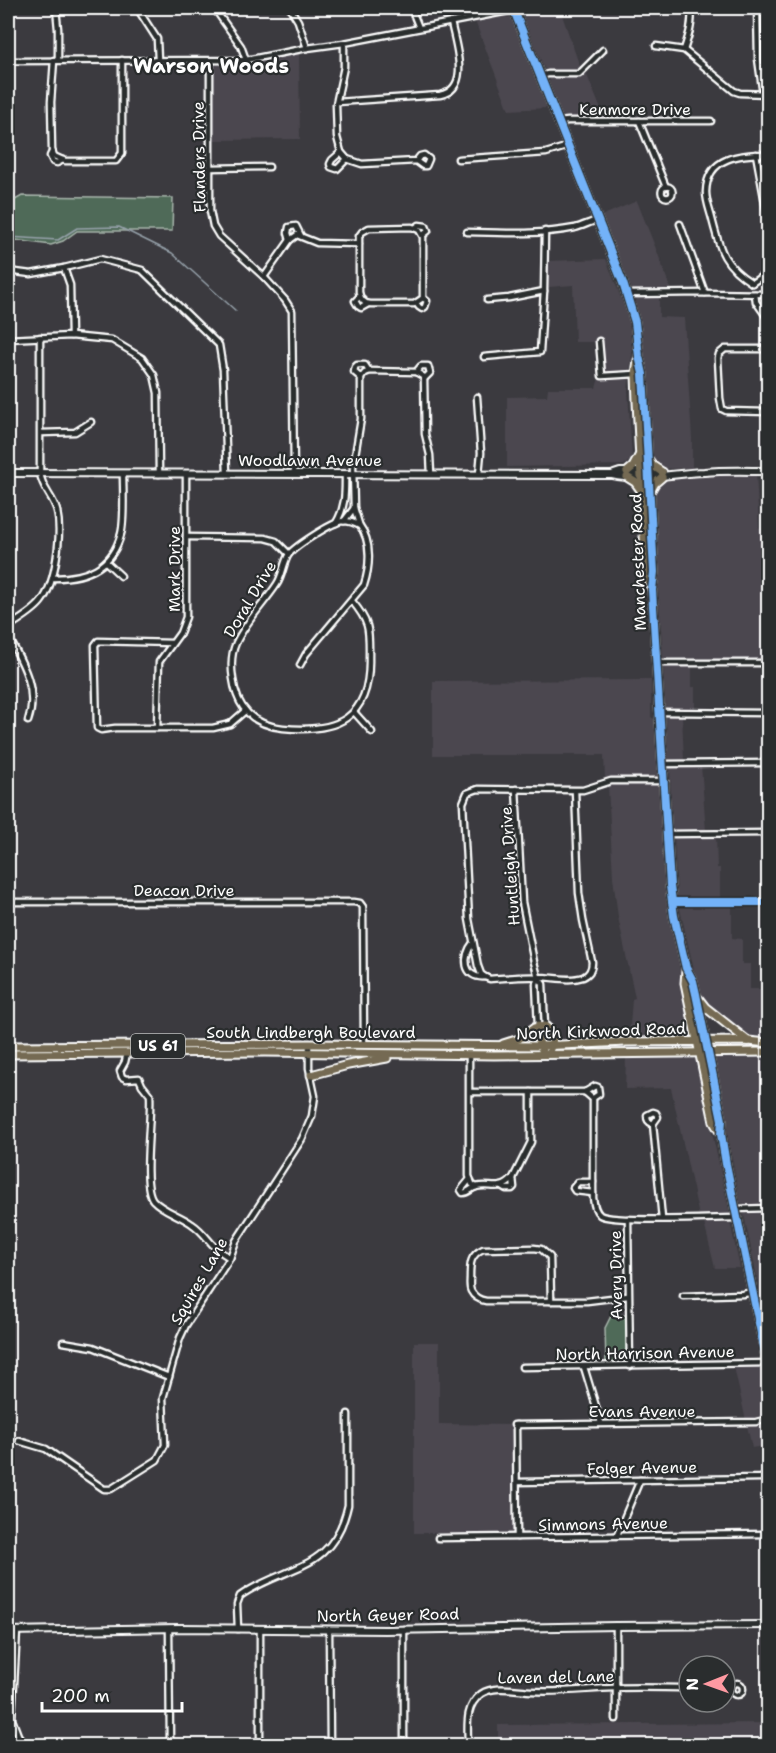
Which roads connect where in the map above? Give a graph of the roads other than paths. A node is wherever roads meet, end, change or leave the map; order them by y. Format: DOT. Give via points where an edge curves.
graph roads {
  1 [pos="56,8"];
  2 [pos="138,8"];
  3 [pos="214,8"];
  4 [pos="290,8"];
  5 [pos="411,8"];
  6 [pos="691,8"];
  7 [pos="757,8"];
  8 [pos="514,9"];
  9 [pos="451,22"];
  10 [pos="418,28"];
  11 [pos="344,43"];
  12 [pos="656,46"];
  13 [pos="307,48"];
  14 [pos="603,50"];
  15 [pos="684,50"];
  16 [pos="8,60"];
  17 [pos="56,60"];
  18 [pos="122,60"];
  19 [pos="158,60"];
  20 [pos="246,60"];
  21 [pos="210,61"];
  22 [pos="540,76"];
  23 [pos="766,95"];
  24 [pos="337,102"];
  25 [pos="639,121"];
  26 [pos="711,121"];
  27 [pos="559,122"];
  28 [pos="569,146"];
  29 [pos="341,152"];
  30 [pos="756,154"];
  31 [pos="768,154"];
  32 [pos="347,159"];
  33 [pos="458,159"];
  34 [pos="416,161"];
  35 [pos="269,167"];
  36 [pos="210,168"];
  37 [pos="666,187"];
  38 [pos="768,219"];
  39 [pos="598,220"];
  40 [pos="680,224"];
  41 [pos="545,231"];
  42 [pos="467,232"];
  43 [pos="301,236"];
  44 [pos="290,240"];
  45 [pos="359,244"];
  46 [pos="64,268"];
  47 [pos="8,271"];
  48 [pos="768,272"];
  49 [pos="264,277"];
  50 [pos="752,283"];
  51 [pos="544,291"];
  52 [pos="705,293"];
  53 [pos="627,294"];
  54 [pos="753,294"];
  55 [pos="768,294"];
  56 [pos="487,300"];
  57 [pos="768,319"];
  58 [pos="71,336"];
  59 [pos="40,337"];
  60 [pos="8,339"];
  61 [pos="599,341"];
  62 [pos="768,349"];
  63 [pos="484,357"];
  64 [pos="639,357"];
  65 [pos="369,371"];
  66 [pos="416,372"];
  67 [pos="636,374"];
  68 [pos="361,378"];
  69 [pos="424,379"];
  70 [pos="477,397"];
  71 [pos="768,412"];
  72 [pos="91,422"];
  73 [pos="41,433"];
  74 [pos="640,454"];
  75 [pos="648,459"];
  76 [pos="768,471"];
  77 [pos="8,473"];
  78 [pos="40,473"];
  79 [pos="227,473"];
  80 [pos="123,474"];
  81 [pos="159,474"];
  82 [pos="186,474"];
  83 [pos="294,474"];
  84 [pos="345,474"];
  85 [pos="353,474"];
  86 [pos="431,474"];
  87 [pos="479,474"];
  88 [pos="627,475"];
  89 [pos="645,475"];
  90 [pos="662,475"];
  91 [pos="646,492"];
  92 [pos="354,508"];
  93 [pos="344,521"];
  94 [pos="336,523"];
  95 [pos="360,526"];
  96 [pos="186,537"];
  97 [pos="290,554"];
  98 [pos="106,562"];
  99 [pos="121,576"];
  100 [pos="54,578"];
  101 [pos="352,601"];
  102 [pos="8,627"];
  103 [pos="8,636"];
  104 [pos="172,643"];
  105 [pos="656,663"];
  106 [pos="768,663"];
  107 [pos="300,665"];
  108 [pos="245,711"];
  109 [pos="354,712"];
  110 [pos="659,712"];
  111 [pos="768,713"];
  112 [pos="28,721"];
  113 [pos="157,728"];
  114 [pos="372,732"];
  115 [pos="768,763"];
  116 [pos="664,764"];
  117 [pos="665,781"];
  118 [pos="516,789"];
  119 [pos="575,790"];
  120 [pos="768,833"];
  121 [pos="668,834"];
  122 [pos="8,902"];
  123 [pos="672,902"];
  124 [pos="768,902"];
  125 [pos="473,943"];
  126 [pos="686,968"];
  127 [pos="484,977"];
  128 [pos="538,977"];
  129 [pos="696,994"];
  130 [pos="541,1026"];
  131 [pos="748,1041"];
  132 [pos="701,1042"];
  133 [pos="768,1043"];
  134 [pos="309,1044"];
  135 [pos="364,1045"];
  136 [pos="8,1046"];
  137 [pos="434,1046"];
  138 [pos="540,1046"];
  139 [pos="551,1046"];
  140 [pos="494,1047"];
  141 [pos="703,1052"];
  142 [pos="768,1052"];
  143 [pos="8,1053"];
  144 [pos="127,1053"];
  145 [pos="309,1053"];
  146 [pos="405,1054"];
  147 [pos="434,1055"];
  148 [pos="469,1055"];
  149 [pos="544,1055"];
  150 [pos="311,1075"];
  151 [pos="470,1092"];
  152 [pos="531,1092"];
  153 [pos="585,1092"];
  154 [pos="593,1098"];
  155 [pos="653,1124"];
  156 [pos="470,1179"];
  157 [pos="593,1182"];
  158 [pos="476,1187"];
  159 [pos="593,1193"];
  160 [pos="768,1208"];
  161 [pos="736,1209"];
  162 [pos="662,1218"];
  163 [pos="738,1218"];
  164 [pos="628,1219"];
  165 [pos="230,1258"];
  166 [pos="753,1292"];
  167 [pos="628,1296"];
  168 [pos="683,1296"];
  169 [pos="551,1301"];
  170 [pos="765,1337"];
  171 [pos="63,1342"];
  172 [pos="768,1365"];
  173 [pos="630,1366"];
  174 [pos="522,1367"];
  175 [pos="584,1367"];
  176 [pos="169,1377"];
  177 [pos="348,1414"];
  178 [pos="768,1419"];
  179 [pos="601,1423"];
  180 [pos="19,1441"];
  181 [pos="768,1477"];
  182 [pos="640,1480"];
  183 [pos="517,1482"];
  184 [pos="768,1534"];
  185 [pos="617,1535"];
  186 [pos="517,1537"];
  187 [pos="438,1538"];
  188 [pos="768,1625"];
  189 [pos="616,1626"];
  190 [pos="169,1628"];
  191 [pos="238,1629"];
  192 [pos="260,1629"];
  193 [pos="404,1629"];
  194 [pos="329,1630"];
  195 [pos="8,1631"];
  196 [pos="17,1631"];
  197 [pos="616,1688"];
  198 [pos="677,1688"];
  199 [pos="616,1719"];
  200 [pos="24,1746"];
  201 [pos="170,1746"];
  202 [pos="260,1746"];
  203 [pos="330,1746"];
  204 [pos="404,1746"];
  205 [pos="468,1746"];
  1 -- 17 [label="street"];
  2 -- 19 [label="street" via="157,39"];
  3 -- 20 [label="street" via="241,46"];
  4 -- 13 [label="street"];
  5 -- 10 [label="street"];
  6 -- 15 [label="street" via="690,35"];
  7 -- 23 [label="street" via="758,58"];
  8 -- 9 [label="street"];
  8 -- 22 [label="main road, Manchester Road"];
  9 -- 10 [label="street"];
  9 -- 24 [label="street" via="460,72 451,92"];
  10 -- 11 [label="street"];
  11 -- 13 [label="street"];
  11 -- 24 [label="street"];
  12 -- 15 [label="street"];
  13 -- 20 [label="street"];
  14 -- 22 [label="street" via="579,74"];
  15 -- 23 [label="street" via="734,91"];
  16 -- 17 [label="street"];
  17 -- 18 [label="street"];
  17 -- 18 [label="street" via="51,102 53,154 63,160 116,161 122,153"];
  18 -- 19 [label="street"];
  19 -- 21 [label="street"];
  20 -- 21 [label="street"];
  21 -- 36 [label="street, Flanders Drive"];
  22 -- 27 [label="main road, Manchester Road"];
  24 -- 29 [label="street"];
  25 -- 26 [label="street, Kenmore Drive"];
  25 -- 27 [label="street, Kenmore Drive"];
  25 -- 37 [label="street"];
  27 -- 28 [label="main road, Manchester Road"];
  28 -- 33 [label="street" via="546,153"];
  28 -- 39 [label="main road, Manchester Road"];
  29 -- 32 [label="street"];
  29 -- 32 [label="street" via="332,160 331,167 337,169"];
  30 -- 31 [label="street"];
  30 -- 38 [label="street"];
  30 -- 50 [label="street" via="737,155 717,166 707,182 706,194 726,260 732,270"];
  32 -- 34 [label="street" via="362,164"];
  35 -- 36 [label="street"];
  36 -- 49 [label="street, Flanders Drive" via="213,226"];
  39 -- 41 [label="street" via="576,228"];
  39 -- 53 [label="main road, Manchester Road"];
  40 -- 52 [label="street"];
  41 -- 42 [label="street"];
  41 -- 51 [label="street"];
  43 -- 44 [label="street"];
  43 -- 44 [label="street" via="296,226 289,228"];
  43 -- 45 [label="street" via="317,243"];
  44 -- 49 [label="street"];
  45 -- 45 [label="street" via="360,297 364,302 420,301 423,235 417,229 365,229"];
  46 -- 47 [label="street" via="31,274"];
  46 -- 58 [label="street" via="70,285"];
  46 -- 79 [label="street" via="100,259 142,270 219,345 224,370"];
  48 -- 50 [label="street"];
  49 -- 83 [label="street, Flanders Drive" via="292,311"];
  50 -- 54 [label="street"];
  51 -- 56 [label="street"];
  51 -- 63 [label="street" via="540,352"];
  52 -- 53 [label="street"];
  52 -- 54 [label="street"];
  53 -- 64 [label="main road, Manchester Road"];
  54 -- 55 [label="street"];
  54 -- 57 [label="street"];
  58 -- 59 [label="street"];
  58 -- 81 [label="street" via="112,340 142,358 154,375 158,393"];
  59 -- 60 [label="street"];
  59 -- 73 [label="street"];
  61 -- 67 [label="street" via="602,376"];
  62 -- 71 [label="street" via="725,349 719,354 722,409"];
  64 -- 67 [label="main road, Manchester Road"];
  64 -- 75 [label="main road, Manchester Road"];
  65 -- 66 [label="street"];
  65 -- 68 [label="street"];
  65 -- 68 [label="street" via="365,365 357,365 354,372"];
  66 -- 69 [label="street"];
  66 -- 69 [label="street" via="421,366 428,366 430,373"];
  67 -- 74 [label="main road, Manchester Road"];
  68 -- 85 [label="street" via="361,419"];
  69 -- 86 [label="street" via="425,435"];
  70 -- 87 [label="street"];
  72 -- 73 [label="street" via="75,432"];
  73 -- 78 [label="street"];
  74 -- 88 [label="main road"];
  74 -- 89 [label="main road, Manchester Road"];
  75 -- 89 [label="main road, Manchester Road"];
  75 -- 90 [label="main road"];
  76 -- 90 [label="street, Woodlawn Avenue"];
  77 -- 78 [label="street, Woodlawn Avenue"];
  78 -- 80 [label="street, Woodlawn Avenue"];
  78 -- 100 [label="street" via="58,518"];
  79 -- 82 [label="street, Woodlawn Avenue"];
  79 -- 83 [label="street, Woodlawn Avenue"];
  80 -- 81 [label="street, Woodlawn Avenue"];
  80 -- 98 [label="street" via="122,532"];
  81 -- 82 [label="street, Woodlawn Avenue"];
  82 -- 96 [label="street, Mark Drive"];
  83 -- 84 [label="street, Woodlawn Avenue"];
  84 -- 85 [label="street, Woodlawn Avenue"];
  84 -- 94 [label="street" via="344,508"];
  85 -- 86 [label="street, Woodlawn Avenue"];
  85 -- 92 [label="street"];
  86 -- 87 [label="street, Woodlawn Avenue"];
  87 -- 88 [label="street, Woodlawn Avenue"];
  88 -- 89 [label="street, Woodlawn Avenue"];
  88 -- 91 [label="main road"];
  89 -- 90 [label="street, Woodlawn Avenue"];
  89 -- 91 [label="main road, Manchester Road"];
  90 -- 91 [label="main road"];
  91 -- 105 [label="main road, Manchester Road" via="654,572"];
  92 -- 93 [label="street"];
  92 -- 95 [label="street"];
  93 -- 94 [label="street"];
  93 -- 95 [label="street"];
  94 -- 97 [label="street, Doral Drive"];
  95 -- 101 [label="street" via="367,537 368,568 364,585"];
  96 -- 97 [label="street" via="265,538 276,541"];
  96 -- 104 [label="street, Mark Drive" via="186,617"];
  97 -- 108 [label="street, Doral Drive" via="278,582 244,626 234,646 231,670 235,695"];
  98 -- 99 [label="street"];
  98 -- 100 [label="street" via="82,576"];
  100 -- 102 [label="street" via="41,602"];
  101 -- 107 [label="street"];
  101 -- 109 [label="street" via="368,627 369,655 367,689"];
  103 -- 112 [label="street" via="31,686"];
  104 -- 113 [label="street, Mark Drive" via="159,662"];
  104 -- 113 [label="street" via="98,641 95,645 97,728"];
  105 -- 106 [label="street"];
  105 -- 110 [label="main road, Manchester Road"];
  108 -- 109 [label="street" via="264,724 292,728 333,725"];
  108 -- 113 [label="street" via="230,724 213,728"];
  109 -- 114 [label="street"];
  110 -- 111 [label="street"];
  110 -- 116 [label="main road, Manchester Road"];
  115 -- 116 [label="street"];
  116 -- 117 [label="main road, Manchester Road"];
  117 -- 119 [label="street" via="611,781"];
  117 -- 121 [label="main road, Manchester Road"];
  118 -- 119 [label="street"];
  118 -- 125 [label="street" via="478,789 467,793 463,803"];
  118 -- 128 [label="street, Huntleigh Drive" via="522,902"];
  119 -- 128 [label="street" via="579,893 592,968 574,979"];
  120 -- 121 [label="street"];
  121 -- 123 [label="main road, Manchester Road"];
  122 -- 135 [label="street, Deacon Drive" via="360,903"];
  123 -- 124 [label="street"];
  123 -- 126 [label="main road, Manchester Road"];
  125 -- 127 [label="street"];
  125 -- 127 [label="street" via="466,958 468,970 472,976"];
  126 -- 129 [label="main road, Manchester Road"];
  126 -- 132 [label="main road, Manchester Road" via="685,983"];
  127 -- 128 [label="street"];
  128 -- 130 [label="street, Huntleigh Drive" via="543,984"];
  129 -- 131 [label="main road" via="705,1007"];
  129 -- 132 [label="main road, Manchester Road"];
  130 -- 138 [label="main road"];
  130 -- 139 [label="main road" via="552,1033"];
  130 -- 140 [label="main road"];
  131 -- 132 [label="main road, North Kirkwood Road / US 61"];
  131 -- 133 [label="main road, North Kirkwood Road / US 61"];
  132 -- 139 [label="main road, North Kirkwood Road / US 61"];
  132 -- 141 [label="main road, Manchester Road"];
  134 -- 135 [label="main road, South Lindbergh Boulevard / US 61"];
  134 -- 136 [label="main road, South Lindbergh Boulevard / US 61"];
  134 -- 145 [label="street, Squires Lane"];
  135 -- 137 [label="main road, South Lindbergh Boulevard / US 61"];
  137 -- 140 [label="main road, North Kirkwood Road / US 61"];
  138 -- 139 [label="main road, North Kirkwood Road / US 61"];
  138 -- 140 [label="main road, North Kirkwood Road / US 61"];
  138 -- 149 [label="main road"];
  139 -- 149 [label="main road"];
  141 -- 142 [label="main road, North Kirkwood Road / US 61"];
  141 -- 149 [label="main road, North Kirkwood Road / US 61"];
  141 -- 161 [label="main road, Manchester Road" via="722,1120 721,1134"];
  143 -- 144 [label="main road, South Lindbergh Boulevard / US 61"];
  144 -- 145 [label="main road, South Lindbergh Boulevard / US 61"];
  144 -- 165 [label="street" via="120,1071 122,1077 139,1078 150,1095 148,1191 172,1214 192,1223"];
  145 -- 146 [label="main road, South Lindbergh Boulevard / US 61"];
  145 -- 150 [label="street, Squires Lane"];
  146 -- 147 [label="main road, South Lindbergh Boulevard / US 61"];
  146 -- 150 [label="main road"];
  147 -- 148 [label="main road, North Kirkwood Road / US 61"];
  148 -- 149 [label="main road, North Kirkwood Road / US 61"];
  148 -- 151 [label="street"];
  150 -- 165 [label="street, Squires Lane" via="315,1096 308,1127 236,1241"];
  151 -- 152 [label="street"];
  151 -- 156 [label="street"];
  152 -- 153 [label="street"];
  152 -- 158 [label="street" via="531,1142 513,1178 501,1186"];
  153 -- 154 [label="street"];
  153 -- 154 [label="street" via="598,1087 599,1094"];
  154 -- 157 [label="street"];
  155 -- 162 [label="street"];
  156 -- 158 [label="street"];
  156 -- 158 [label="street" via="462,1186 462,1193"];
  157 -- 159 [label="street"];
  157 -- 159 [label="street" via="578,1182 573,1188"];
  159 -- 164 [label="street" via="594,1206 602,1217"];
  160 -- 161 [label="street"];
  161 -- 163 [label="main road, Manchester Road"];
  162 -- 163 [label="street"];
  162 -- 164 [label="street"];
  163 -- 166 [label="main road, Manchester Road"];
  164 -- 167 [label="street, Avery Drive"];
  165 -- 176 [label="street, Squires Lane" via="186,1325"];
  166 -- 168 [label="street"];
  166 -- 170 [label="main road, Manchester Road"];
  167 -- 169 [label="street"];
  167 -- 173 [label="street, Avery Drive"];
  169 -- 169 [label="street" via="479,1299 470,1289 472,1256 483,1249 541,1249 550,1257"];
  170 -- 172 [label="main road, Manchester Road"];
  171 -- 176 [label="street" via="93,1347"];
  172 -- 173 [label="street, North Harrison Avenue"];
  173 -- 175 [label="street, North Harrison Avenue"];
  174 -- 175 [label="street, North Harrison Avenue"];
  175 -- 179 [label="street"];
  176 -- 180 [label="street, Squires Lane" via="163,1398 162,1453 111,1489 104,1489 46,1449"];
  177 -- 191 [label="street" via="348,1505 339,1533 328,1550 310,1563 240,1596 236,1611"];
  178 -- 179 [label="street, Evans Avenue"];
  179 -- 183 [label="street, Evans Avenue" via="515,1425"];
  181 -- 182 [label="street, Folger Avenue"];
  182 -- 183 [label="street, Folger Avenue"];
  182 -- 185 [label="street"];
  183 -- 186 [label="street"];
  184 -- 185 [label="street, Simmons Avenue"];
  185 -- 186 [label="street, Simmons Avenue"];
  186 -- 187 [label="street, Simmons Avenue"];
  188 -- 189 [label="street, North Geyer Road"];
  189 -- 193 [label="street, North Geyer Road"];
  189 -- 197 [label="street"];
  190 -- 191 [label="street, North Geyer Road"];
  190 -- 196 [label="street, North Geyer Road"];
  190 -- 201 [label="street"];
  191 -- 192 [label="street, North Geyer Road"];
  192 -- 194 [label="street, North Geyer Road"];
  192 -- 202 [label="street"];
  193 -- 194 [label="street, North Geyer Road"];
  193 -- 204 [label="street"];
  194 -- 203 [label="street"];
  195 -- 196 [label="street, North Geyer Road"];
  196 -- 200 [label="street" via="12,1719"];
  197 -- 198 [label="street, Laven del Lane"];
  197 -- 199 [label="street"];
  197 -- 205 [label="street, Laven del Lane" via="488,1690 470,1709"];
}
